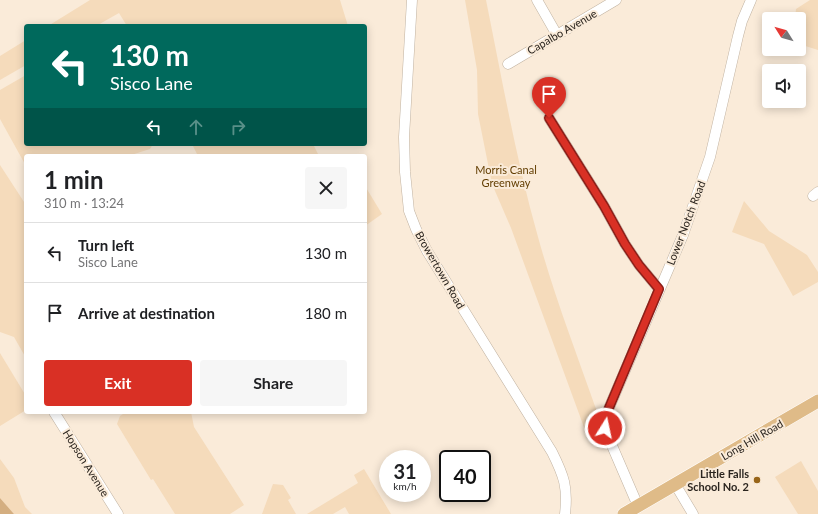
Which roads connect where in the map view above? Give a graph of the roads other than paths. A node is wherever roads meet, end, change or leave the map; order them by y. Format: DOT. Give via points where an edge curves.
graph roads {
  1 [pos="412,0"];
  2 [pos="537,0"];
  3 [pos="616,0"];
  4 [pos="751,0"];
  5 [pos="557,35"];
  6 [pos="508,64"];
  7 [pos="549,118"];
  8 [pos="659,289"];
  9 [pos="818,401"];
  10 [pos="55,414"];
  11 [pos="675,484"];
  12 [pos="638,506"];
  13 [pos="118,514"];
  14 [pos="565,514"];
  15 [pos="624,514"];
  16 [pos="693,514"];
  1 -- 14 [label="street, Browertown Road" via="404,137 409,211 427,252 552,452 565,482"];
  2 -- 5 [label="street"];
  3 -- 5 [label="street, Capalbo Avenue"];
  4 -- 8 [label="street, Lower Notch Road" via="740,28 710,157 683,236"];
  5 -- 6 [label="street, Capalbo Avenue"];
  7 -- 8 [label="street" via="625,244"];
  8 -- 12 [label="street, Lower Notch Road" via="606,415 607,434"];
  9 -- 11 [label="main road, Long Hill Road"];
  10 -- 13 [label="street, Hopson Avenue"];
  11 -- 12 [label="main road, Long Hill Road"];
  11 -- 16 [label="street"];
  12 -- 15 [label="main road, Long Hill Road"];
}
